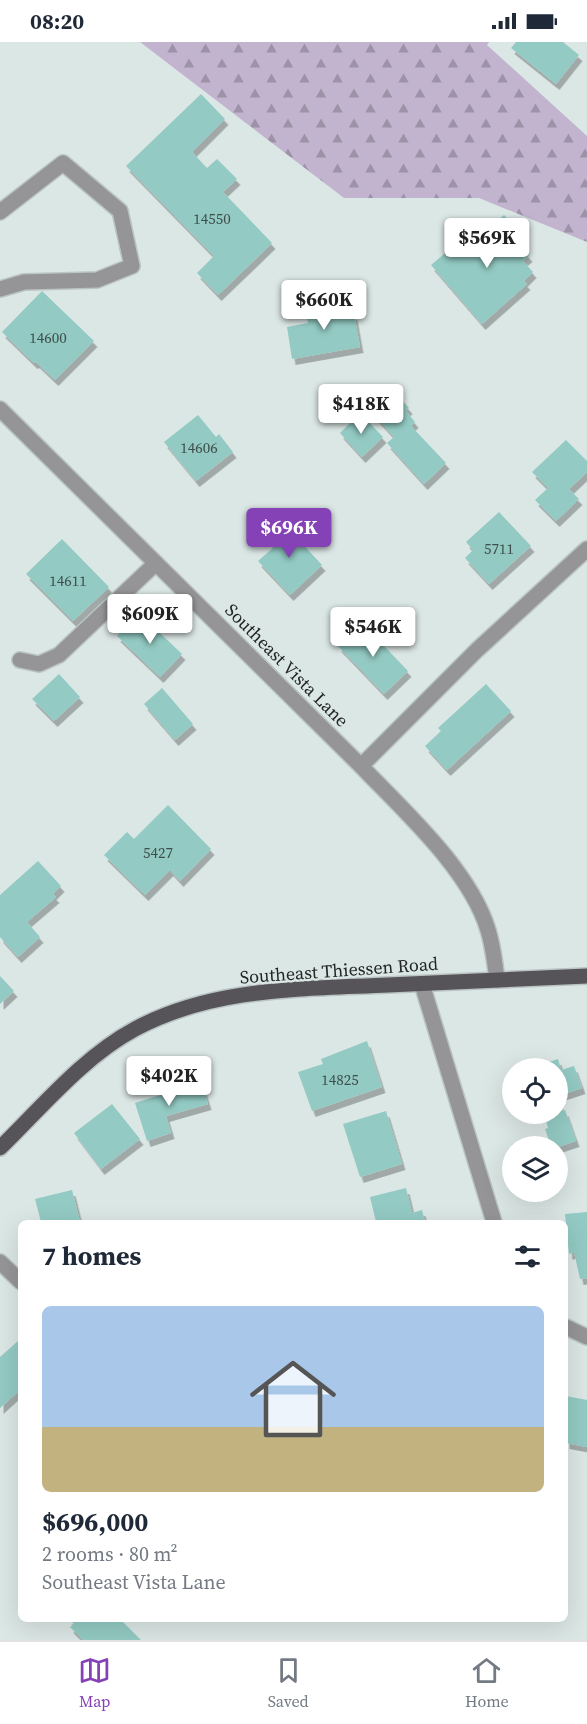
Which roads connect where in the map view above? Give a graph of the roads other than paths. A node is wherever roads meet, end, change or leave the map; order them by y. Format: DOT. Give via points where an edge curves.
graph roads {
  1 [pos="0,212"];
  2 [pos="0,289"];
  3 [pos="0,409"];
  4 [pos="587,549"];
  5 [pos="156,563"];
  6 [pos="20,660"];
  7 [pos="361,766"];
  8 [pos="587,976"];
  9 [pos="497,980"];
  10 [pos="422,984"];
  11 [pos="0,1148"];
  12 [pos="493,1220"];
  13 [pos="0,1262"];
  14 [pos="18,1279"];
  15 [pos="568,1328"];
  16 [pos="587,1337"];
  1 -- 2 [label="street" via="63,163 120,211 132,266 97,280 24,282"];
  3 -- 5 [label="street, Southeast Vista Lane"];
  4 -- 7 [label="street" via="485,642"];
  5 -- 6 [label="street" via="59,655 39,664"];
  5 -- 7 [label="street, Southeast Vista Lane"];
  7 -- 9 [label="street, Southeast Vista Lane" via="419,827 467,886 488,928"];
  8 -- 9 [label="main road, Southeast Thiessen Road"];
  9 -- 10 [label="main road, Southeast Thiessen Road"];
  10 -- 11 [label="main road, Southeast Thiessen Road" via="244,994 156,1019 134,1029 96,1056"];
  10 -- 12 [label="street"];
  13 -- 14 [label="street"];
  15 -- 16 [label="street"];
}
